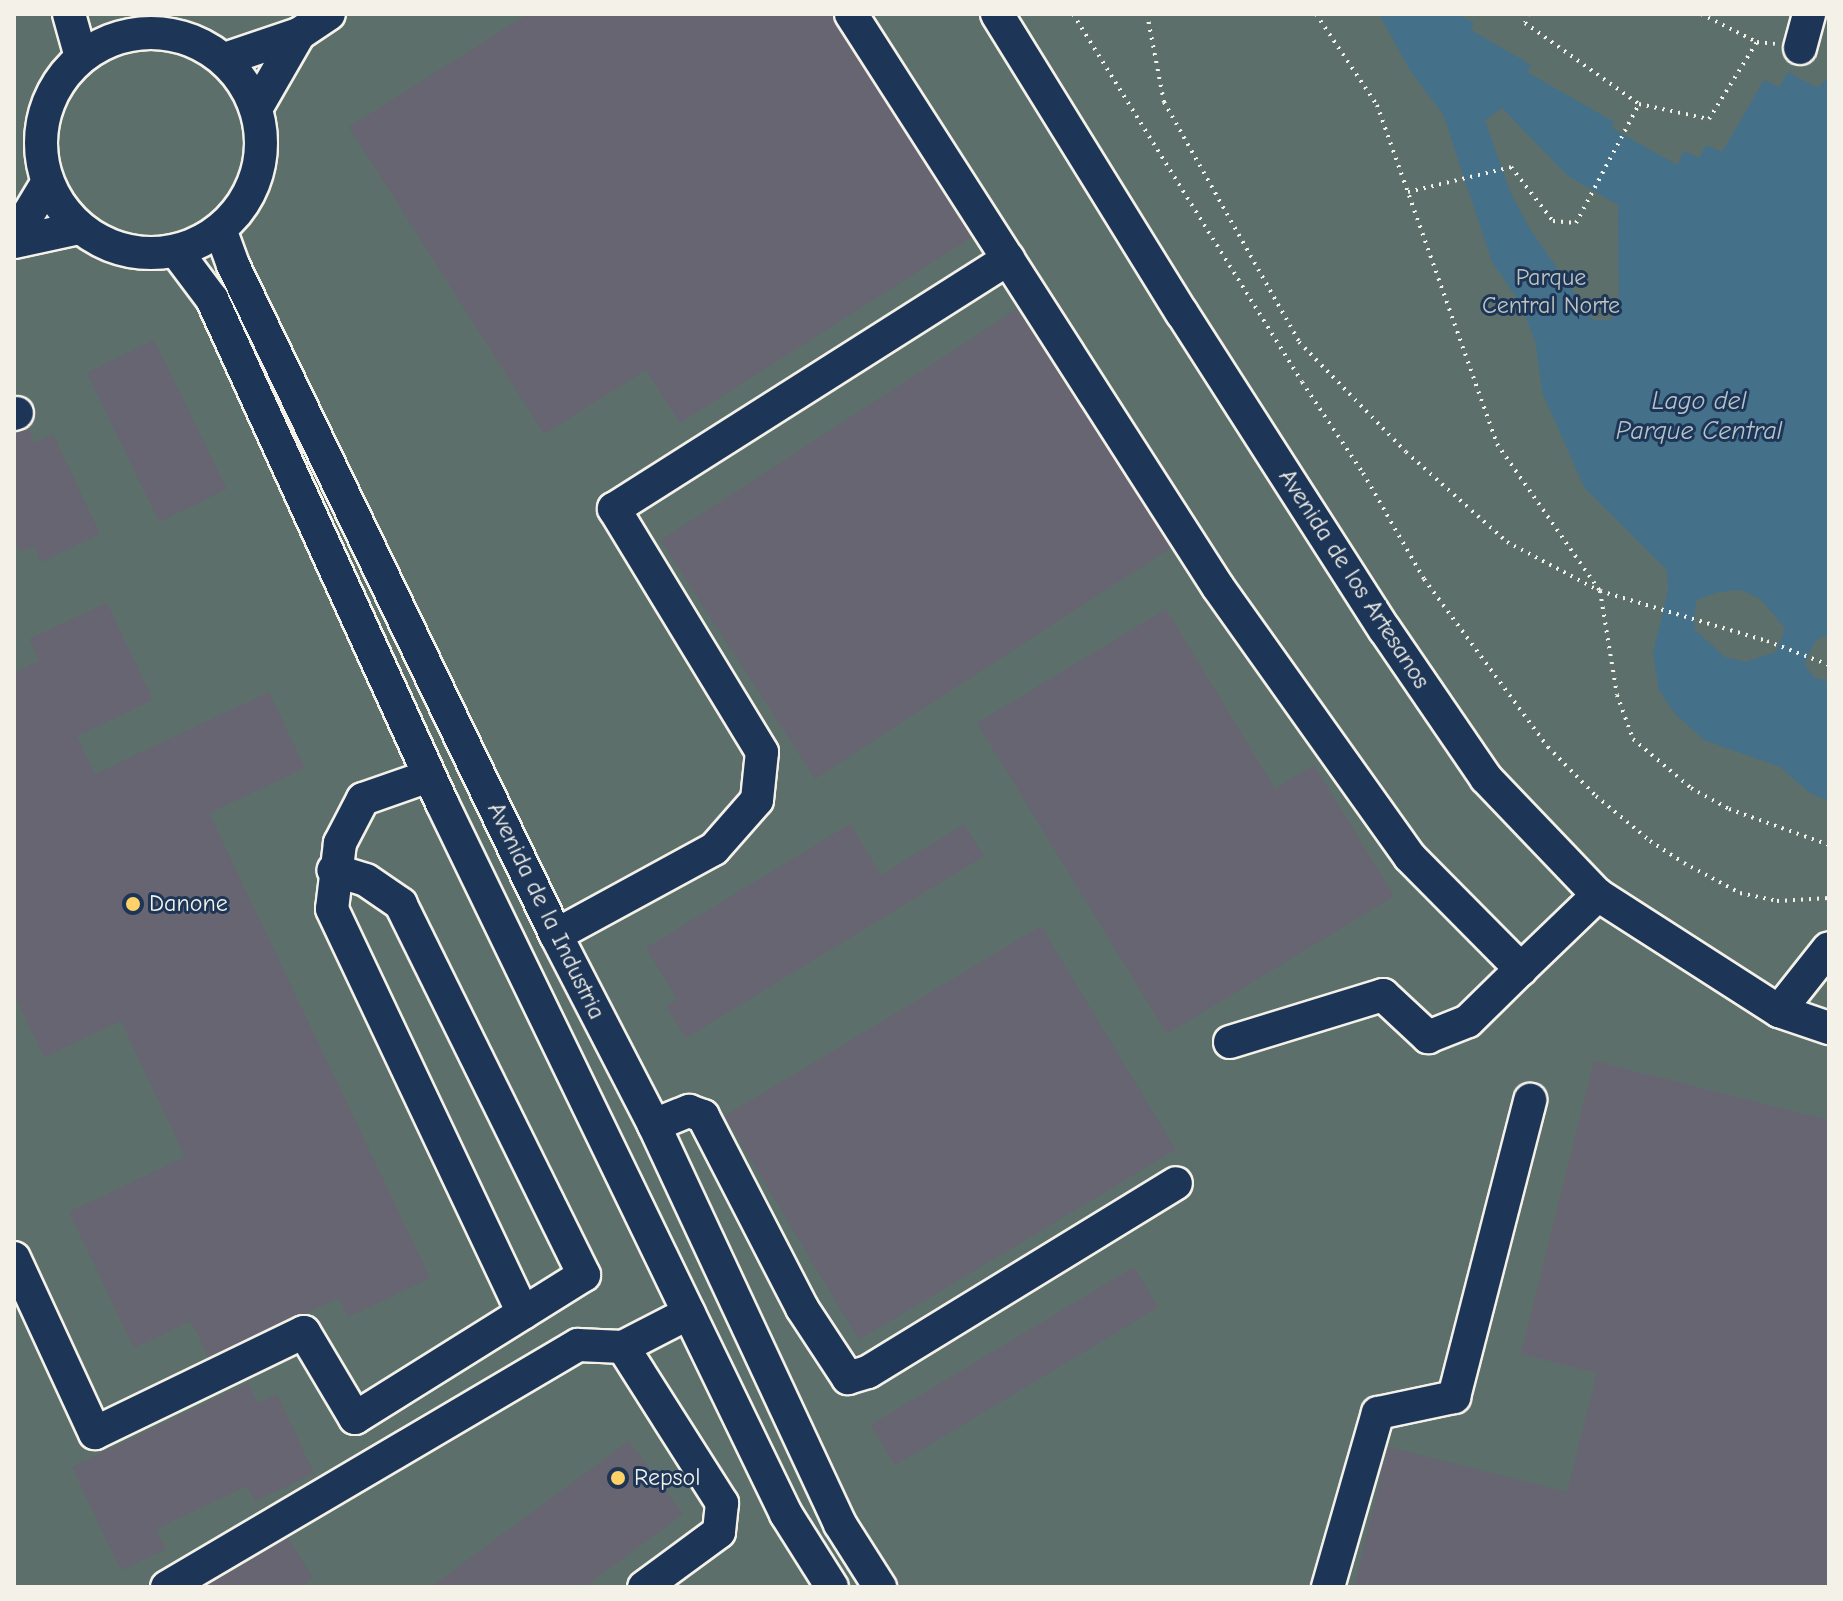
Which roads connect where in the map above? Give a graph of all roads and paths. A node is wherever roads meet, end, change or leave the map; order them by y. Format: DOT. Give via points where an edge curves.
graph roads {
  1 [pos="69,14"];
  2 [pos="329,14"];
  3 [pos="851,14"];
  4 [pos="997,14"];
  5 [pos="1073,14"];
  6 [pos="1147,14"];
  7 [pos="1316,14"];
  8 [pos="1528,14"];
  9 [pos="1701,14"];
  10 [pos="1809,14"];
  11 [pos="120,25"];
  12 [pos="299,34"];
  13 [pos="1757,42"];
  14 [pos="1800,48"];
  15 [pos="81,57"];
  16 [pos="225,59"];
  17 [pos="1639,104"];
  18 [pos="257,107"];
  19 [pos="47,183"];
  20 [pos="1408,192"];
  21 [pos="79,228"];
  22 [pos="220,229"];
  23 [pos="14,240"];
  24 [pos="176,251"];
  25 [pos="1008,259"];
  26 [pos="1600,591"];
  27 [pos="1829,665"];
  28 [pos="429,776"];
  29 [pos="1829,845"];
  30 [pos="334,870"];
  31 [pos="1598,895"];
  32 [pos="1829,898"];
  33 [pos="556,935"];
  34 [pos="1829,948"];
  35 [pos="1521,969"];
  36 [pos="1779,1011"];
  37 [pos="1829,1028"];
  38 [pos="1230,1042"];
  39 [pos="1530,1100"];
  40 [pos="654,1125"];
  41 [pos="1176,1183"];
  42 [pos="14,1258"];
  43 [pos="523,1313"];
  44 [pos="689,1313"];
  45 [pos="623,1347"];
  46 [pos="167,1587"];
  47 [pos="644,1587"];
  48 [pos="832,1587"];
  49 [pos="880,1587"];
  50 [pos="1328,1587"];
  1 -- 15 [label="street"];
  2 -- 12 [label="street"];
  3 -- 25 [label="street"];
  4 -- 31 [label="street, Avenida de los Artesanos" via="1233,392 1477,766"];
  5 -- 32 [label="path" via="1363,473 1424,579 1548,747 1596,796 1684,863 1740,893 1777,901"];
  6 -- 26 [label="path" via="1164,102 1299,342 1406,452 1507,542"];
  7 -- 20 [label="path" via="1377,105"];
  8 -- 17 [label="path" via="1525,23"];
  9 -- 13 [label="path"];
  10 -- 14 [label="street"];
  11 -- 15 [label="street"];
  11 -- 16 [label="street" via="195,40"];
  12 -- 16 [label="street"];
  12 -- 18 [label="street"];
  13 -- 14 [label="path"];
  13 -- 17 [label="path" via="1709,119"];
  15 -- 19 [label="street" via="58,83 44,115 40,149"];
  16 -- 18 [label="street"];
  17 -- 20 [label="path" via="1576,223 1553,221 1511,167"];
  18 -- 22 [label="street" via="262,141 258,174 243,204"];
  19 -- 21 [label="street"];
  19 -- 23 [label="street"];
  20 -- 26 [label="path" via="1497,444"];
  21 -- 23 [label="street"];
  21 -- 24 [label="street" via="109,245 142,253"];
  22 -- 24 [label="street"];
  22 -- 33 [label="street, Avenida de la Industria"];
  24 -- 28 [label="street, Avenida de la Industria" via="212,299"];
  25 -- 33 [label="street" via="614,509 762,752 757,800 714,849"];
  25 -- 35 [label="street" via="1218,587 1410,857"];
  26 -- 27 [label="path"];
  26 -- 29 [label="path" via="1617,695 1633,739 1691,788 1729,809"];
  28 -- 30 [label="street" via="363,799 340,843"];
  28 -- 44 [label="street, Avenida de la Industria"];
  30 -- 43 [label="street" via="332,909"];
  30 -- 43 [label="street" via="366,880 401,904 584,1275"];
  31 -- 35 [label="street"];
  31 -- 36 [label="street, Avenida de los Artesanos"];
  33 -- 40 [label="street, Avenida de la Industria"];
  34 -- 36 [label="street"];
  35 -- 38 [label="street" via="1468,1021 1428,1037 1383,995"];
  36 -- 37 [label="street, Avenida de los Artesanos"];
  39 -- 50 [label="street" via="1454,1397 1378,1413"];
  40 -- 41 [label="street" via="689,1111 703,1116 802,1308 848,1378 868,1372"];
  40 -- 49 [label="street, Avenida de la Industria" via="840,1524"];
  42 -- 43 [label="street" via="95,1433 304,1332 355,1418"];
  44 -- 45 [label="street"];
  44 -- 48 [label="street, Avenida de la Industria" via="786,1514"];
  45 -- 46 [label="street" via="578,1345"];
  45 -- 47 [label="street" via="722,1503 719,1532"];
}
